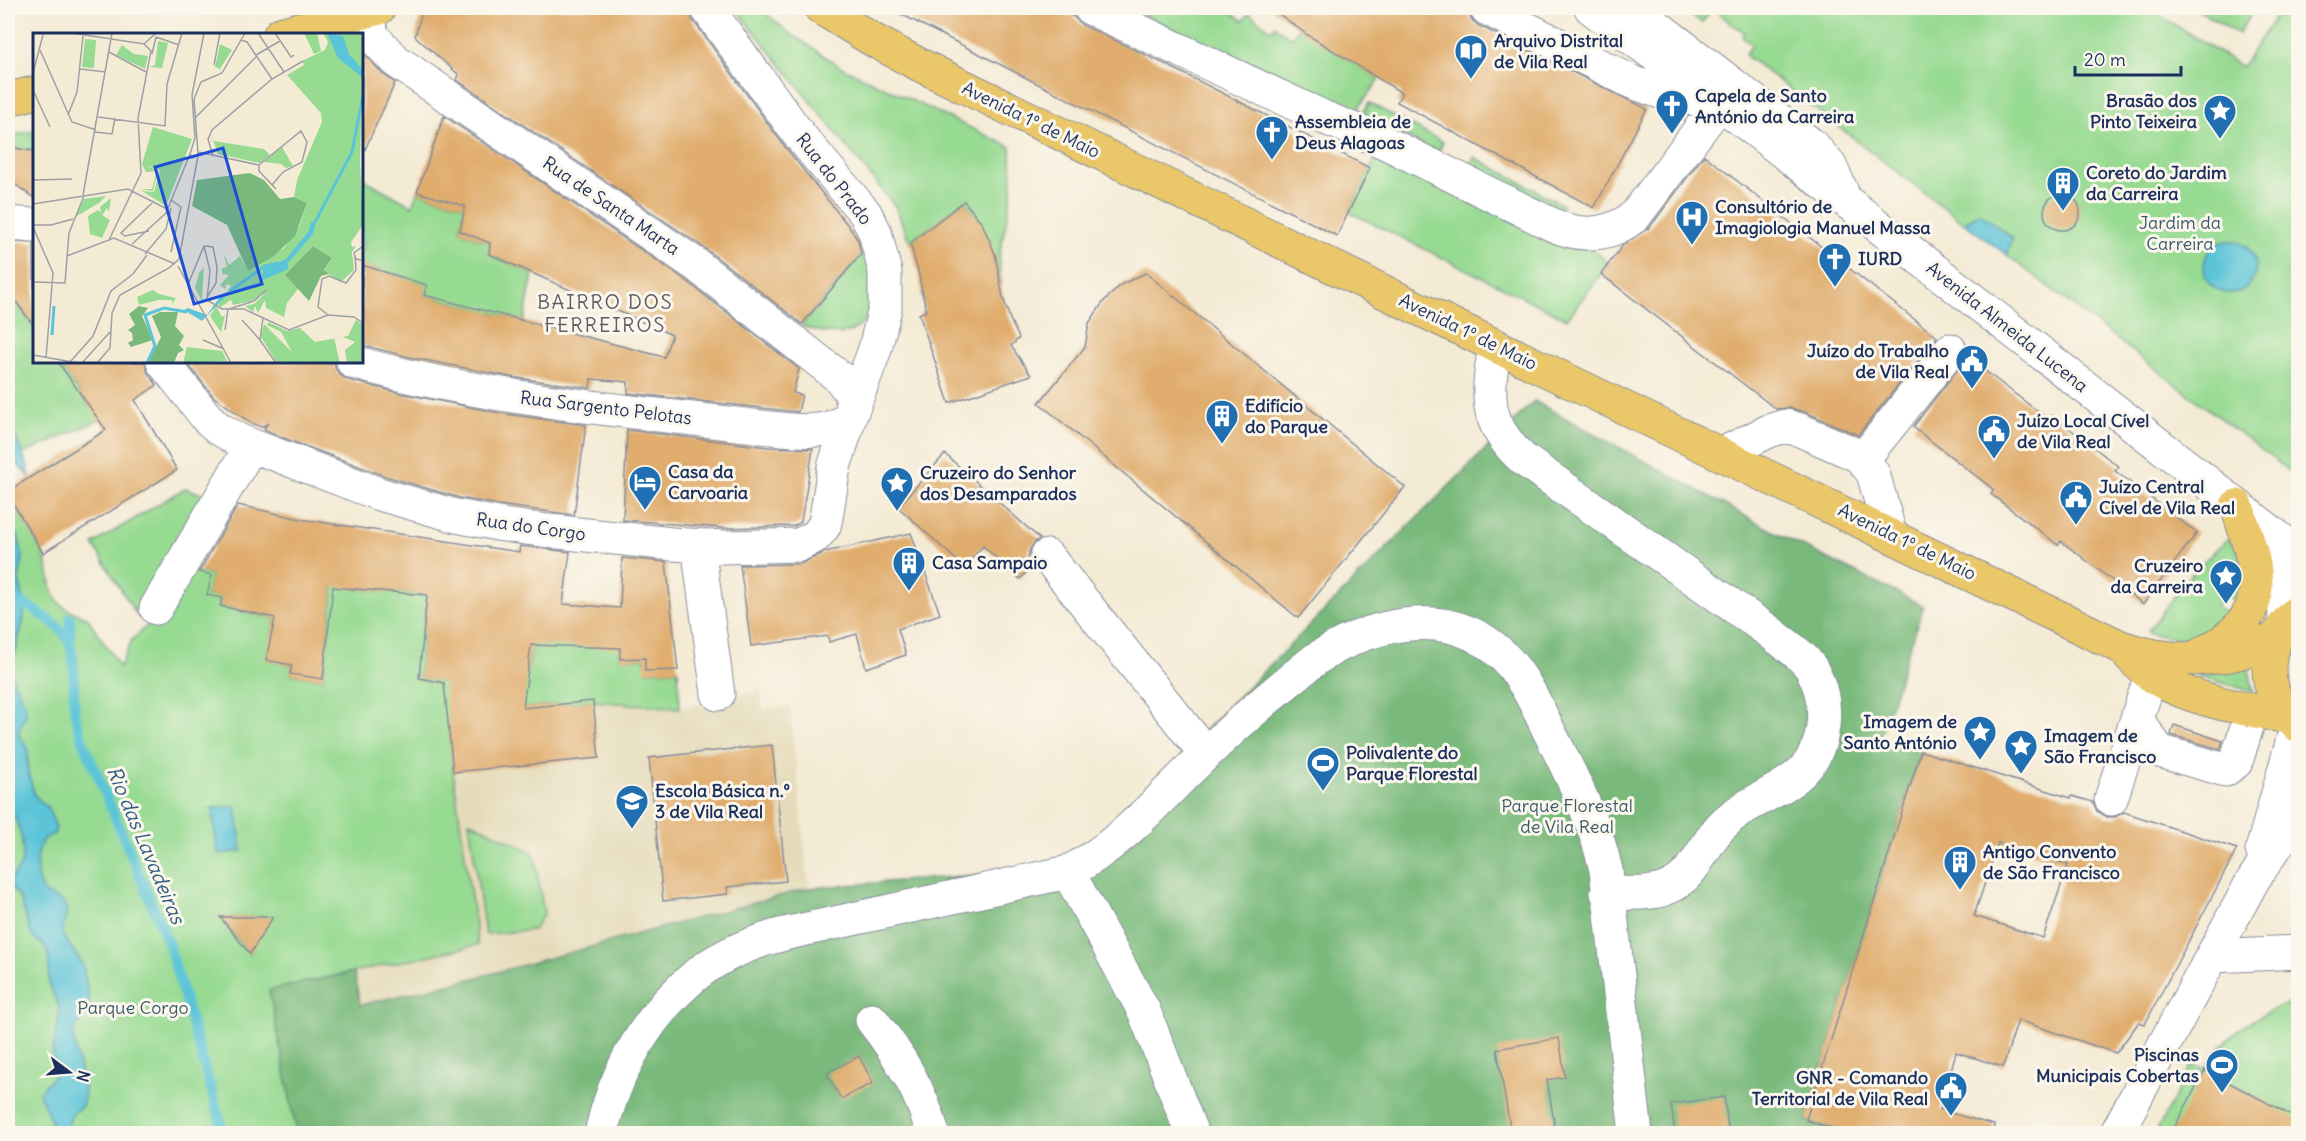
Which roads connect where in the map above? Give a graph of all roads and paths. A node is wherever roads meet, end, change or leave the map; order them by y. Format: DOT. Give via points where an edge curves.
graph roads {
  1 [pos="707,8"];
  2 [pos="821,8"];
  3 [pos="1090,8"];
  4 [pos="1486,8"];
  5 [pos="1633,8"];
  6 [pos="1597,9"];
  7 [pos="371,10"];
  8 [pos="284,33"];
  9 [pos="1615,73"];
  10 [pos="33,93"];
  11 [pos="8,99"];
  12 [pos="1720,104"];
  13 [pos="1846,202"];
  14 [pos="8,223"];
  15 [pos="33,225"];
  16 [pos="1495,345"];
  17 [pos="1950,350"];
  18 [pos="164,363"];
  19 [pos="357,363"];
  20 [pos="852,410"];
  21 [pos="251,446"];
  22 [pos="1722,453"];
  23 [pos="1863,459"];
  24 [pos="2237,506"];
  25 [pos="1890,534"];
  26 [pos="698,546"];
  27 [pos="2298,553"];
  28 [pos="1047,556"];
  29 [pos="156,608"];
  30 [pos="2286,624"];
  31 [pos="2121,647"];
  32 [pos="2192,658"];
  33 [pos="2151,675"];
  34 [pos="718,694"];
  35 [pos="2252,710"];
  36 [pos="2137,720"];
  37 [pos="2294,723"];
  38 [pos="1206,754"];
  39 [pos="2111,799"];
  40 [pos="2298,814"];
  41 [pos="1068,872"];
  42 [pos="2253,880"];
  43 [pos="1607,893"];
  44 [pos="2298,952"];
  45 [pos="2214,956"];
  46 [pos="872,1020"];
  47 [pos="601,1134"];
  48 [pos="933,1134"];
  49 [pos="1192,1134"];
  50 [pos="1636,1134"];
  51 [pos="2116,1134"];
  1 -- 20 [label="street, Rua do Prado" via="800,136 865,213 875,232 885,272 885,308 875,349"];
  2 -- 16 [label="main road, Avenida 1º de Maio" via="910,60"];
  3 -- 12 [label="street" via="1577,233 1606,232 1635,216"];
  4 -- 9 [label="street, Avenida Almeida Lucena"];
  5 -- 13 [label="street" via="1813,146 1830,166"];
  6 -- 9 [label="street" via="1600,42"];
  6 -- 12 [label="street, Avenida Almeida Lucena"];
  7 -- 8 [label="main road"];
  7 -- 20 [label="street, Rua de Santa Marta" via="374,38 396,61 718,280 839,376 851,393"];
  9 -- 12 [label="street, Avenida Almeida Lucena" via="1662,93"];
  10 -- 11 [label="main road"];
  12 -- 13 [label="street, Avenida Almeida Lucena"];
  13 -- 24 [label="street, Avenida Almeida Lucena"];
  14 -- 15 [label="street"];
  16 -- 22 [label="main road, Avenida 1º de Maio"];
  16 -- 43 [label="street" via="1489,398 1494,422 1511,449 1799,655 1811,667 1823,705 1824,726 1819,746 1808,764 1796,777 1730,818 1687,874 1672,887 1649,893"];
  17 -- 23 [label="street"];
  18 -- 21 [label="street, Rua do Corgo" via="207,418"];
  19 -- 20 [label="street, Rua Sargento Pelotas" via="481,392 771,428 824,429 843,422"];
  20 -- 26 [label="street, Rua do Corgo" via="834,467 824,526 816,536 806,543 788,546"];
  21 -- 26 [label="street, Rua do Corgo" via="379,494 456,516 503,525"];
  21 -- 29 [label="street"];
  22 -- 23 [label="street" via="1769,431 1791,427"];
  22 -- 25 [label="main road, Avenida 1º de Maio"];
  23 -- 25 [label="street" via="1873,473"];
  24 -- 27 [label="street, Avenida Almeida Lucena"];
  24 -- 30 [label="street, Avenida Almeida Lucena" via="2272,562 2283,596"];
  24 -- 32 [label="main road" via="2256,567 2254,601 2235,631"];
  25 -- 31 [label="main road, Avenida 1º de Maio"];
  26 -- 34 [label="street"];
  28 -- 38 [label="street"];
  30 -- 32 [label="main road, Avenida 1º de Maio" via="2249,650"];
  30 -- 37 [label="main road" via="2270,654 2269,671 2278,703"];
  31 -- 32 [label="main road, Avenida 1º de Maio" via="2155,657"];
  31 -- 33 [label="main road, Avenida 1º de Maio"];
  33 -- 35 [label="main road, Avenida 1º de Maio" via="2184,691"];
  33 -- 36 [label="street"];
  35 -- 36 [label="street" via="2236,762 2225,770 2159,751"];
  35 -- 37 [label="main road, Avenida 1º de Maio"];
  36 -- 39 [label="street"];
  37 -- 42 [label="street"];
  38 -- 41 [label="street" via="1128,831"];
  38 -- 43 [label="street" via="1308,665 1349,640 1401,624 1455,628 1492,647 1525,684 1595,830 1606,870"];
  40 -- 42 [label="street"];
  41 -- 47 [label="street" via="784,934 719,960 678,991 642,1035 619,1078"];
  41 -- 49 [label="street" via="1144,1011"];
  42 -- 45 [label="street"];
  43 -- 50 [label="street"];
  44 -- 45 [label="street"];
  45 -- 51 [label="street"];
  46 -- 48 [label="street" via="908,1070"];
}
